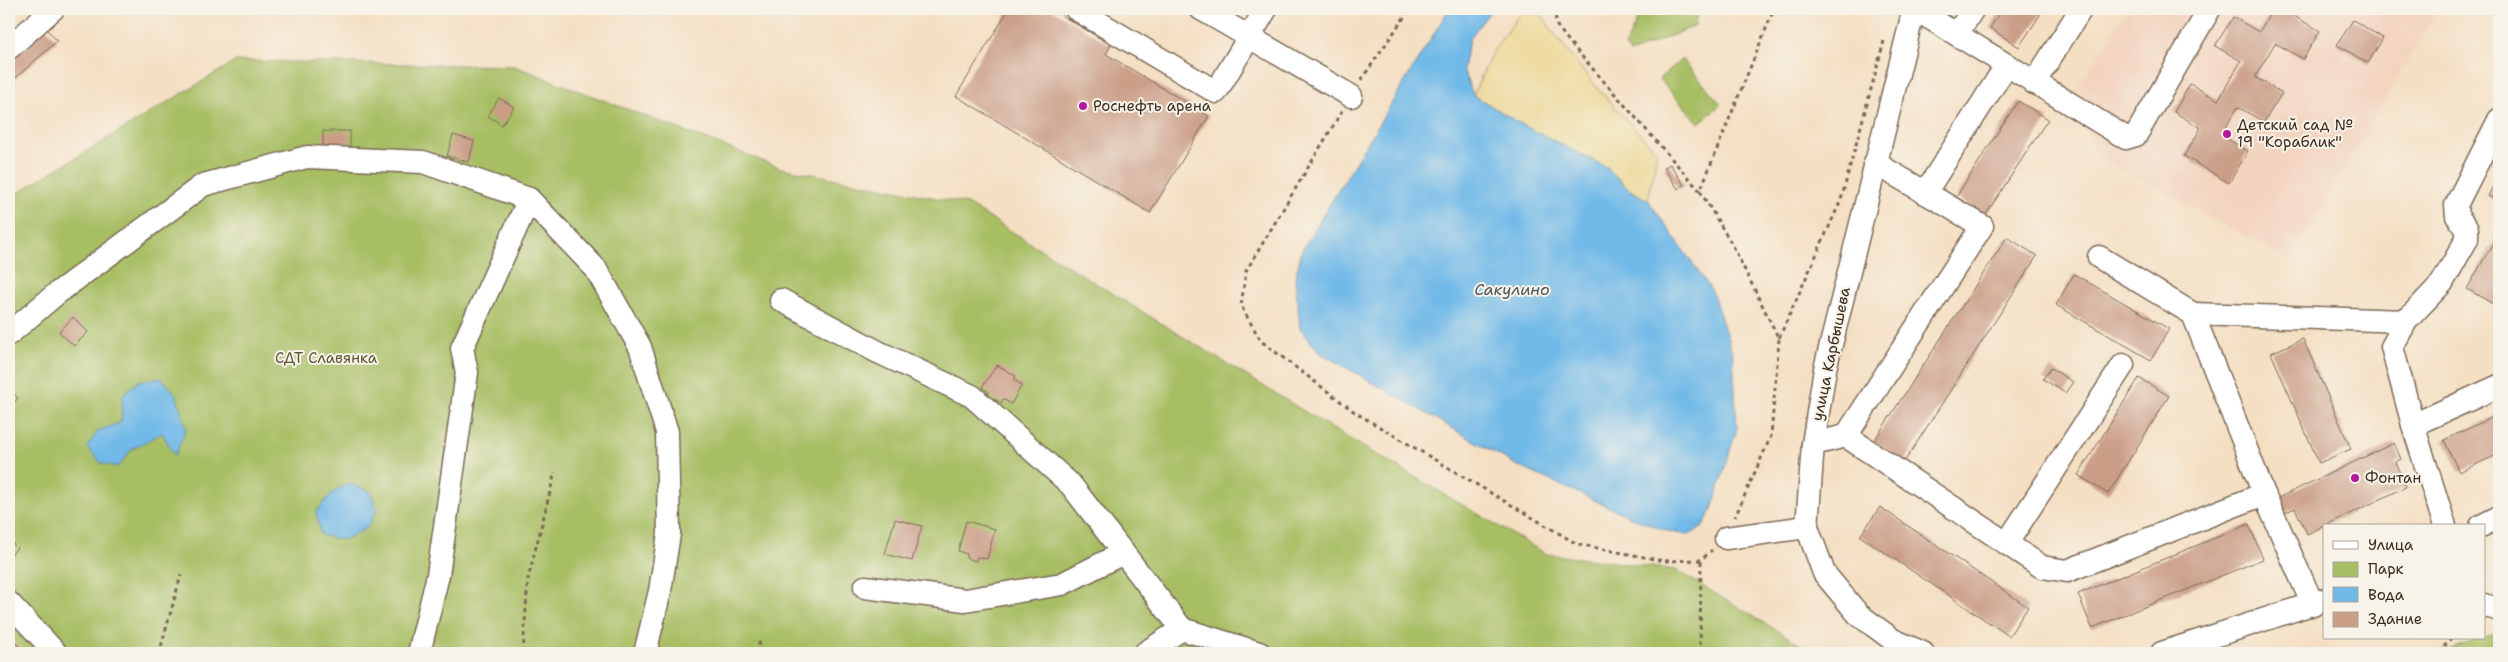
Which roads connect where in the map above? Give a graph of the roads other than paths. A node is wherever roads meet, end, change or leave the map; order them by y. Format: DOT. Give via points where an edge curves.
graph roads {
  1 [pos="1076,9"];
  2 [pos="1201,9"];
  3 [pos="1266,9"];
  4 [pos="1914,9"];
  5 [pos="1973,9"];
  6 [pos="2081,9"];
  7 [pos="2208,10"];
  8 [pos="46,11"];
  9 [pos="1957,34"];
  10 [pos="1249,38"];
  11 [pos="9,48"];
  12 [pos="2006,66"];
  13 [pos="2034,83"];
  14 [pos="1351,96"];
  15 [pos="2499,120"];
  16 [pos="1875,163"];
  17 [pos="1925,193"];
  18 [pos="529,199"];
  19 [pos="2099,257"];
  20 [pos="781,300"];
  21 [pos="2193,314"];
  22 [pos="2406,321"];
  23 [pos="9,334"];
  24 [pos="2123,365"];
  25 [pos="2499,386"];
  26 [pos="2413,425"];
  27 [pos="1846,436"];
  28 [pos="1813,444"];
  29 [pos="2264,494"];
  30 [pos="2499,517"];
  31 [pos="2444,524"];
  32 [pos="2485,524"];
  33 [pos="1807,528"];
  34 [pos="1726,538"];
  35 [pos="2007,543"];
  36 [pos="1123,553"];
  37 [pos="865,587"];
  38 [pos="9,603"];
  39 [pos="2319,603"];
  40 [pos="2486,606"];
  41 [pos="2499,610"];
  42 [pos="1182,629"];
  43 [pos="56,653"];
  44 [pos="419,653"];
  45 [pos="645,653"];
  46 [pos="1145,653"];
  47 [pos="1259,653"];
  48 [pos="1923,653"];
  49 [pos="2162,653"];
  1 -- 10 [label="street" via="1216,92"];
  2 -- 10 [label="street"];
  3 -- 10 [label="street"];
  4 -- 9 [label="street"];
  4 -- 16 [label="street, улица Карбышева"];
  5 -- 9 [label="street"];
  6 -- 13 [label="street"];
  7 -- 13 [label="street" via="2136,135 2126,138"];
  8 -- 11 [label="street"];
  9 -- 12 [label="street"];
  10 -- 14 [label="street"];
  12 -- 13 [label="street"];
  12 -- 17 [label="street"];
  15 -- 22 [label="street" via="2456,205 2457,216 2467,229 2467,239 2442,283"];
  16 -- 17 [label="street"];
  16 -- 28 [label="street, улица Карбышева" via="1825,369"];
  17 -- 27 [label="street" via="1982,226"];
  18 -- 23 [label="street" via="423,162 307,157 203,185 56,294"];
  18 -- 44 [label="street" via="462,348 467,373 441,556"];
  18 -- 45 [label="street" via="596,268 640,347 667,432 670,534"];
  19 -- 21 [label="street"];
  20 -- 36 [label="street" via="878,352 972,396 1071,485"];
  21 -- 22 [label="street"];
  21 -- 29 [label="street"];
  22 -- 26 [label="street" via="2392,347"];
  24 -- 35 [label="street"];
  25 -- 26 [label="street"];
  26 -- 31 [label="street"];
  27 -- 28 [label="street"];
  27 -- 35 [label="street"];
  28 -- 33 [label="street, улица Карбышева"];
  29 -- 35 [label="street" via="2067,571 2042,567"];
  29 -- 39 [label="street"];
  30 -- 32 [label="street"];
  33 -- 34 [label="street"];
  33 -- 48 [label="street, улица Карбышева" via="1824,573 1858,614 1893,640"];
  36 -- 37 [label="street" via="1062,584 965,600"];
  36 -- 42 [label="street"];
  38 -- 43 [label="street"];
  39 -- 49 [label="street"];
  40 -- 41 [label="street"];
  42 -- 46 [label="street"];
  42 -- 47 [label="street"];
}
